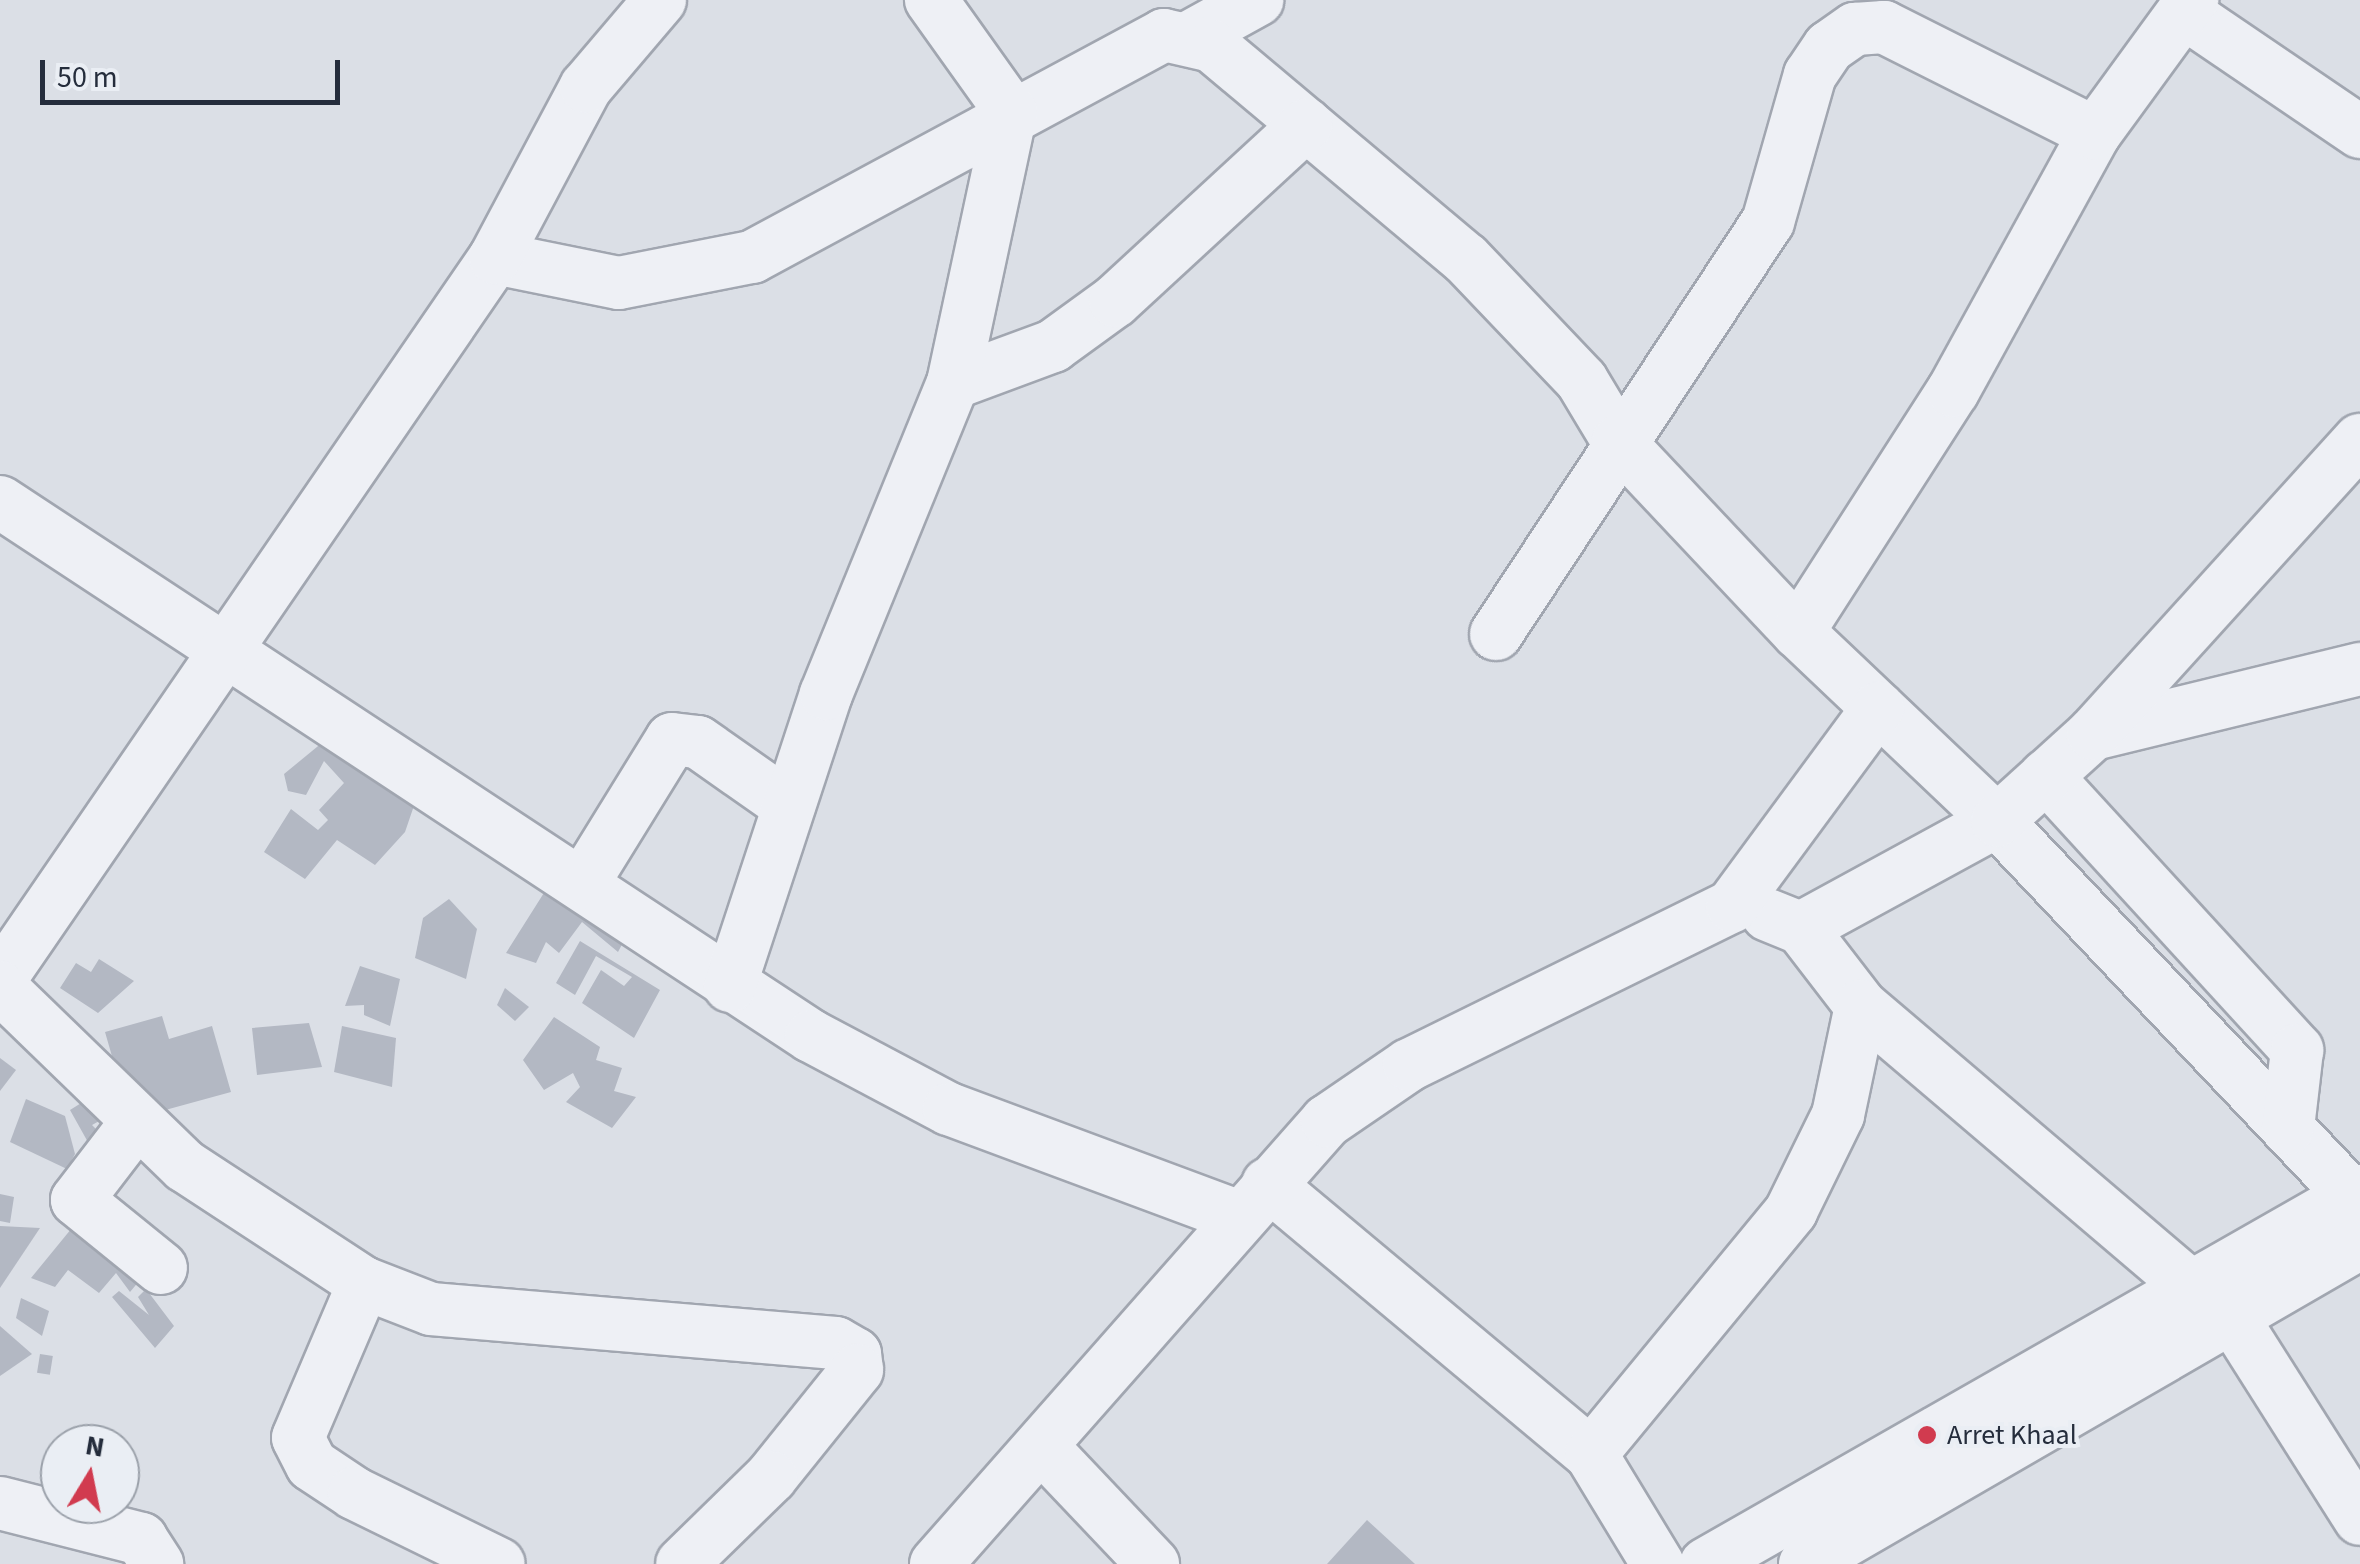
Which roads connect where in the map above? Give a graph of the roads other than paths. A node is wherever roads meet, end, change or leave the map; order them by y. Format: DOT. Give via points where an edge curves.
graph roads {
  1 [pos="660,0"];
  2 [pos="931,0"];
  3 [pos="1257,0"];
  4 [pos="2190,7"];
  5 [pos="1830,23"];
  6 [pos="1190,37"];
  7 [pos="1010,112"];
  8 [pos="1306,125"];
  9 [pos="2360,132"];
  10 [pos="2095,133"];
  11 [pos="496,258"];
  12 [pos="953,384"];
  13 [pos="2360,440"];
  14 [pos="1618,441"];
  15 [pos="0,502"];
  16 [pos="1798,632"];
  17 [pos="1496,634"];
  18 [pos="231,651"];
  19 [pos="2360,668"];
  20 [pos="1878,708"];
  21 [pos="2093,734"];
  22 [pos="2046,776"];
  23 [pos="789,806"];
  24 [pos="1997,821"];
  25 [pos="583,882"];
  26 [pos="1732,906"];
  27 [pos="1801,928"];
  28 [pos="0,979"];
  29 [pos="730,986"];
  30 [pos="0,987"];
  31 [pos="1860,1006"];
  32 [pos="136,1124"];
  33 [pos="2288,1128"];
  34 [pos="1254,1201"];
  35 [pos="2357,1210"];
  36 [pos="162,1268"];
  37 [pos="364,1283"];
  38 [pos="2190,1286"];
  39 [pos="2232,1316"];
  40 [pos="1043,1448"];
  41 [pos="1591,1454"];
  42 [pos="0,1504"];
  43 [pos="2360,1519"];
  44 [pos="157,1564"];
  45 [pos="499,1564"];
  46 [pos="682,1564"];
  47 [pos="936,1564"];
  48 [pos="1152,1564"];
  49 [pos="1658,1564"];
  50 [pos="1706,1564"];
  51 [pos="1805,1564"];
  1 -- 11 [label="street" via="586,87"];
  2 -- 7 [label="street"];
  3 -- 6 [label="street"];
  4 -- 9 [label="street"];
  4 -- 10 [label="street"];
  5 -- 10 [label="street" via="1884,27"];
  5 -- 14 [label="street" via="1768,222"];
  6 -- 7 [label="street" via="1164,36"];
  6 -- 8 [label="street"];
  7 -- 11 [label="street" via="752,258 619,283"];
  7 -- 12 [label="street"];
  8 -- 12 [label="street" via="1115,301 1053,346"];
  8 -- 14 [label="street" via="1466,259 1582,381"];
  10 -- 16 [label="street" via="1953,391"];
  11 -- 18 [label="street"];
  12 -- 23 [label="street"];
  13 -- 21 [label="street"];
  14 -- 16 [label="street"];
  14 -- 17 [label="street"];
  15 -- 18 [label="street"];
  16 -- 20 [label="street"];
  18 -- 25 [label="street"];
  18 -- 28 [label="street"];
  19 -- 21 [label="street"];
  20 -- 24 [label="street"];
  20 -- 26 [label="street"];
  21 -- 22 [label="street"];
  22 -- 24 [label="street"];
  22 -- 33 [label="street" via="2297,1050"];
  23 -- 25 [label="street" via="698,742 672,739"];
  23 -- 29 [label="street"];
  24 -- 27 [label="street"];
  24 -- 33 [label="street"];
  25 -- 29 [label="street"];
  26 -- 27 [label="street"];
  26 -- 34 [label="street" via="1409,1065 1327,1121"];
  27 -- 31 [label="street"];
  29 -- 34 [label="street" via="949,1109"];
  30 -- 32 [label="street"];
  31 -- 38 [label="street"];
  31 -- 41 [label="street" via="1838,1114 1791,1211"];
  32 -- 36 [label="street" via="77,1200"];
  32 -- 37 [label="street"];
  33 -- 35 [label="street"];
  34 -- 40 [label="street"];
  34 -- 41 [label="street"];
  35 -- 38 [label="street"];
  35 -- 39 [label="street"];
  37 -- 45 [label="street" via="298,1438 312,1465 354,1493"];
  37 -- 46 [label="street" via="431,1309 836,1343 856,1354 857,1370 771,1477"];
  38 -- 50 [label="street"];
  39 -- 43 [label="street"];
  39 -- 51 [label="street"];
  40 -- 47 [label="street"];
  40 -- 48 [label="street"];
  41 -- 49 [label="street"];
  42 -- 44 [label="street" via="141,1539"];
}
